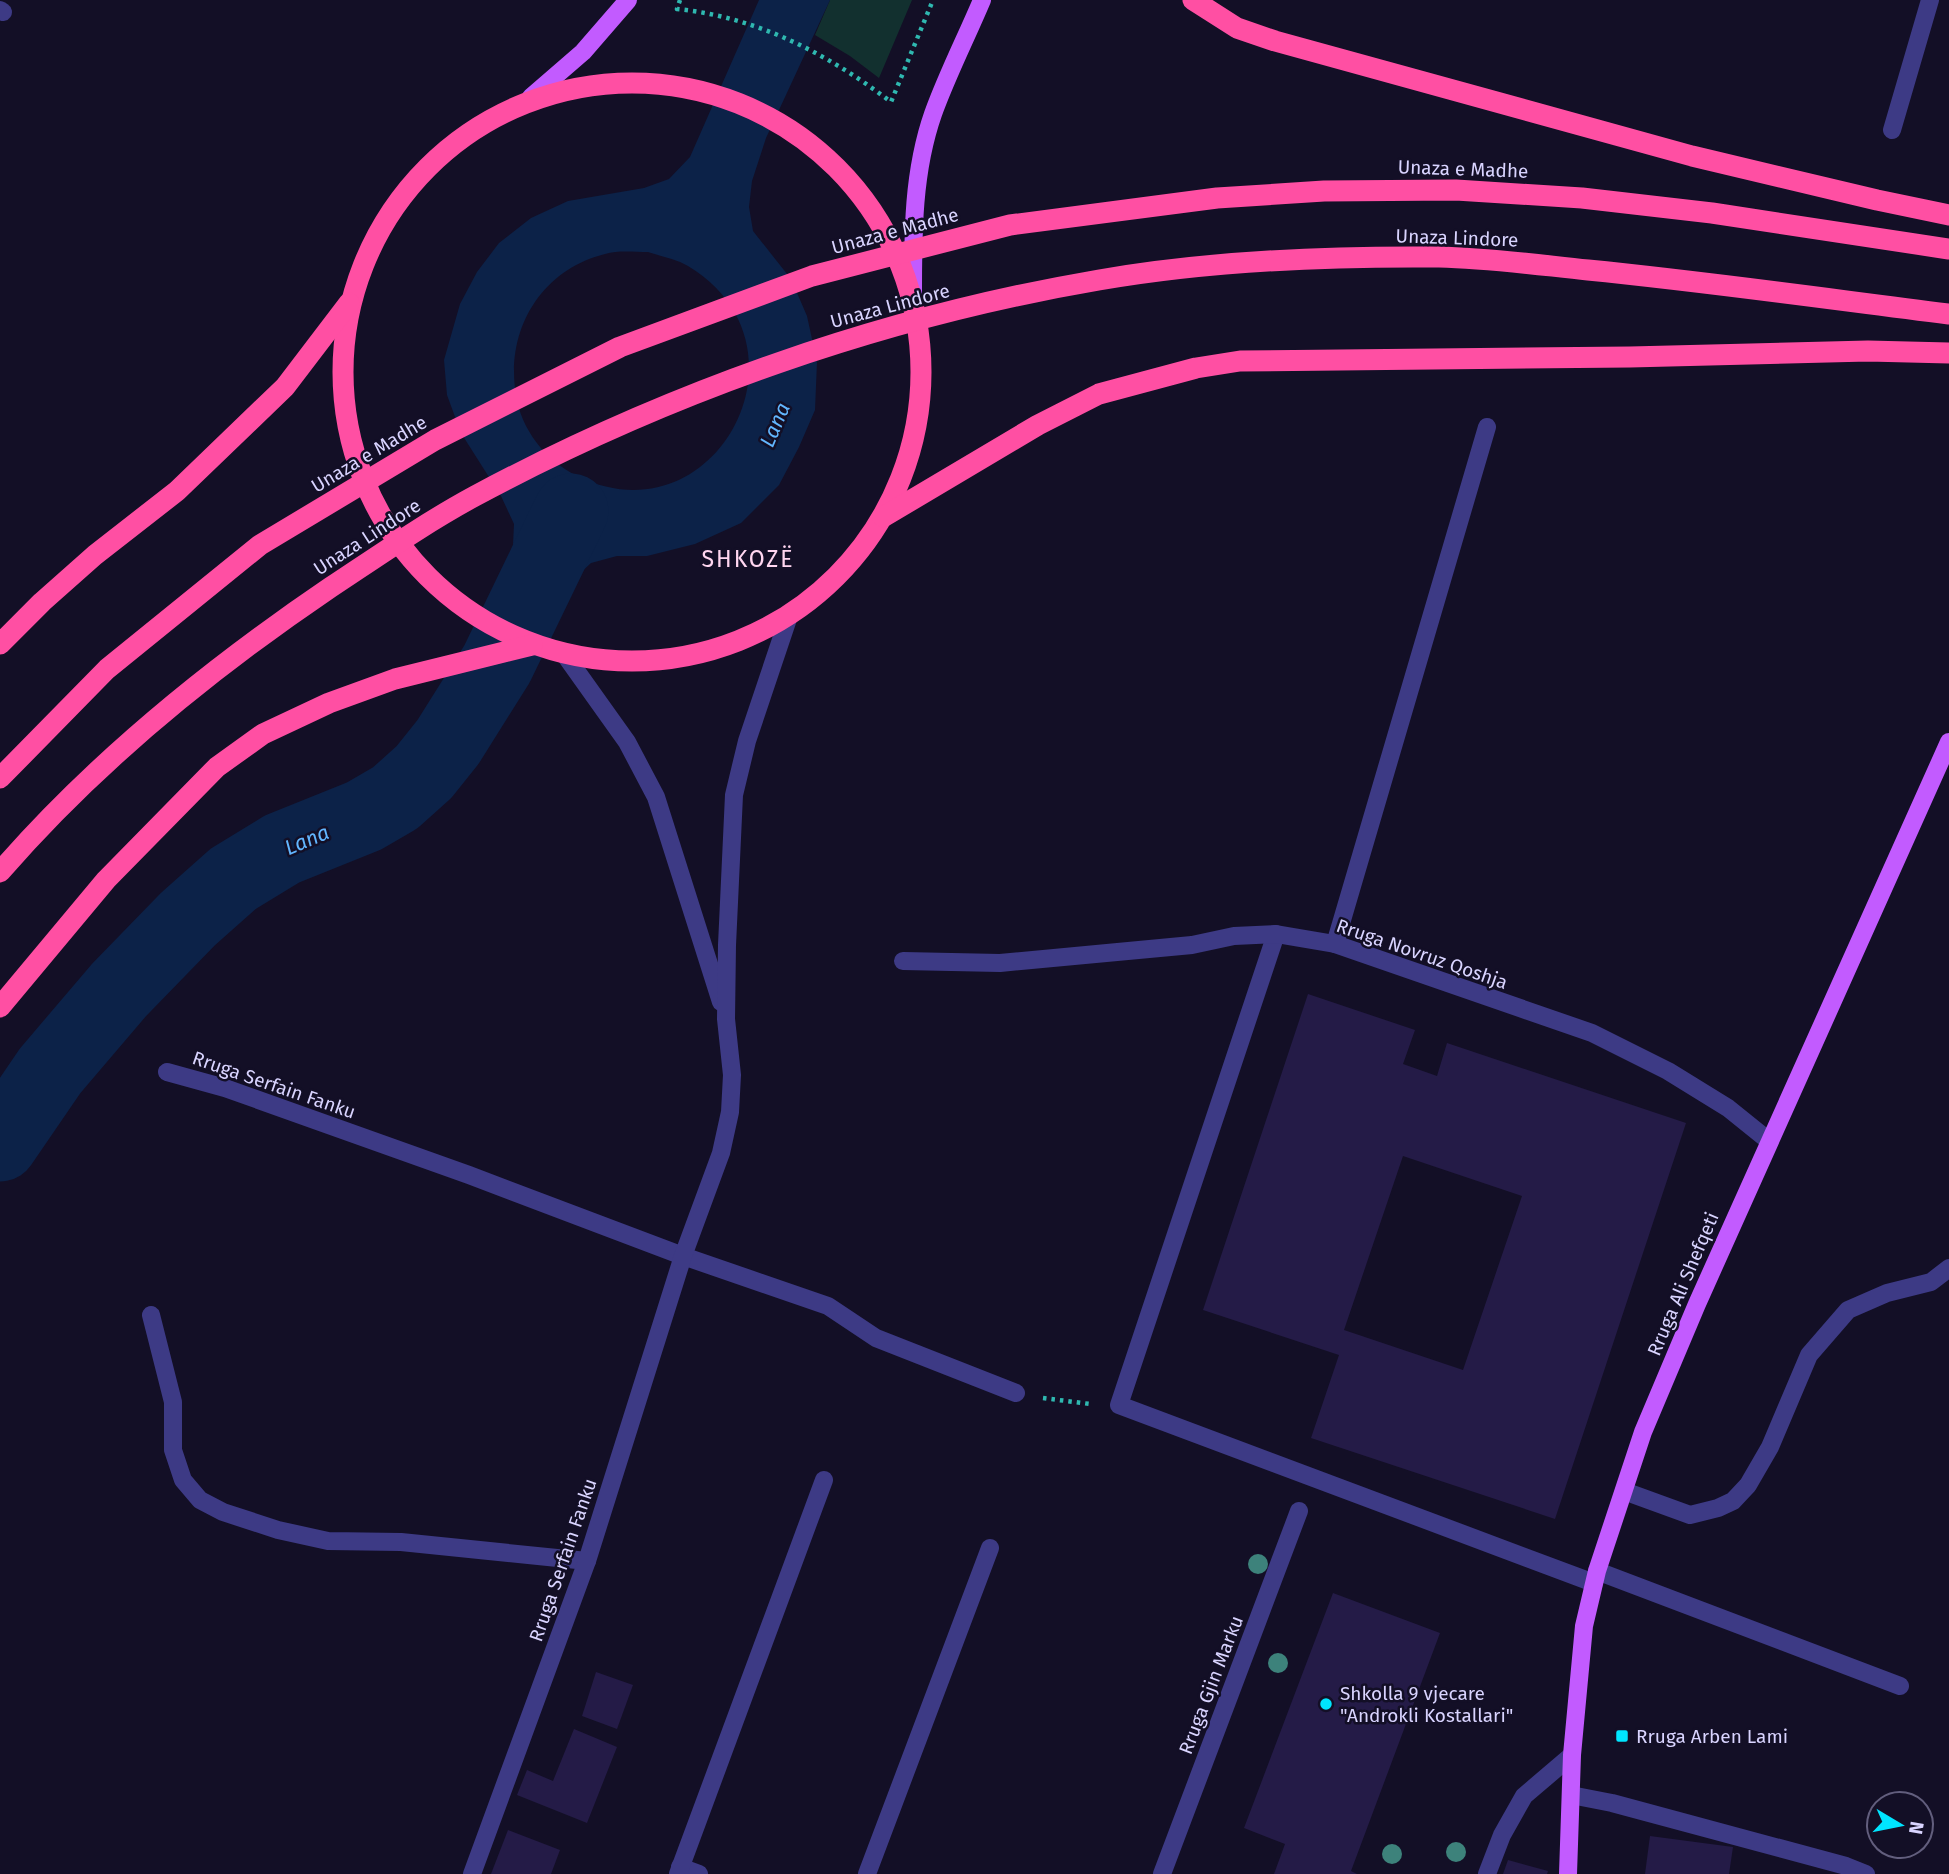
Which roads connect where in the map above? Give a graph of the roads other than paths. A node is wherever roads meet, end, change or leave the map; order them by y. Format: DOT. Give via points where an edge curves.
graph roads {
  1 [pos="628,0"];
  2 [pos="982,0"];
  3 [pos="1193,0"];
  4 [pos="1930,0"];
  5 [pos="531,97"];
  6 [pos="1892,131"];
  7 [pos="1949,215"];
  8 [pos="1949,249"];
  9 [pos="913,300"];
  10 [pos="351,301"];
  11 [pos="1949,314"];
  12 [pos="1949,353"];
  13 [pos="1487,427"];
  14 [pos="883,517"];
  15 [pos="789,616"];
  16 [pos="0,645"];
  17 [pos="532,645"];
  18 [pos="565,655"];
  19 [pos="1949,742"];
  20 [pos="0,778"];
  21 [pos="0,872"];
  22 [pos="1276,934"];
  23 [pos="1335,944"];
  24 [pos="903,961"];
  25 [pos="0,1007"];
  26 [pos="726,1019"];
  27 [pos="167,1072"];
  28 [pos="1769,1141"];
  29 [pos="683,1256"];
  30 [pos="1949,1268"];
  31 [pos="151,1315"];
  32 [pos="1016,1393"];
  33 [pos="824,1480"];
  34 [pos="1624,1491"];
  35 [pos="1298,1511"];
  36 [pos="990,1548"];
  37 [pos="587,1561"];
  38 [pos="1595,1577"];
  39 [pos="1900,1686"];
  40 [pos="1572,1755"];
  41 [pos="1572,1795"];
  42 [pos="679,1870"];
  43 [pos="472,1874"];
  44 [pos="699,1874"];
  45 [pos="867,1874"];
  46 [pos="1162,1874"];
  47 [pos="1487,1874"];
  48 [pos="1568,1874"];
  49 [pos="1866,1874"];
  1 -- 5 [label="main road" via="583,52"];
  2 -- 9 [label="main road" via="933,116 923,157 913,218"];
  3 -- 7 [label="highway" via="1237,28 1275,41 1692,156"];
  4 -- 6 [label="street"];
  5 -- 9 [label="highway" via="594,83 635,80 711,92 782,123 842,171 886,231"];
  5 -- 10 [label="highway" via="487,120 426,167 379,229"];
  8 -- 20 [label="highway, Unaza e Madhe" via="1712,213 1520,193 1278,192 1010,225 812,276 620,347 435,440 260,545 107,669"];
  9 -- 14 [label="highway" via="922,374 911,448"];
  10 -- 16 [label="highway" via="285,387 177,491 86,563"];
  10 -- 17 [label="highway" via="342,378 354,455 386,526 435,586 467,611"];
  11 -- 21 [label="highway, Unaza Lindore" via="1640,275 1469,259 1380,258 1209,266 1112,278 870,333 632,418 424,525 287,617 154,718"];
  12 -- 14 [label="highway" via="1240,361 1099,394"];
  13 -- 23 [label="street"];
  14 -- 15 [label="highway" via="838,576"];
  15 -- 18 [label="highway" via="712,651 638,662"];
  15 -- 26 [label="street, Rruga Serfain Fanku" via="734,795"];
  17 -- 18 [label="highway"];
  17 -- 25 [label="highway" via="395,679 263,734 217,767 106,880"];
  18 -- 26 [label="street, Rruga Serfain Fanku" via="627,742 656,797"];
  19 -- 28 [label="main road, Rruga Ali Shefqeti"];
  22 -- 23 [label="street, Rruga Novruz Qoshja"];
  22 -- 24 [label="street, Rruga Novruz Qoshja" via="1000,962"];
  22 -- 38 [label="street" via="1119,1405"];
  23 -- 28 [label="street, Rruga Novruz Qoshja" via="1592,1034 1668,1071 1728,1108"];
  26 -- 29 [label="street, Rruga Serfain Fanku" via="732,1075 730,1112 721,1153"];
  27 -- 29 [label="street, Rruga Serfain Fanku" via="225,1088 469,1175"];
  28 -- 34 [label="main road, Rruga Ali Shefqeti" via="1657,1400"];
  29 -- 32 [label="street" via="828,1306 876,1338"];
  29 -- 37 [label="street, Rruga Serfain Fanku"];
  30 -- 34 [label="street" via="1931,1282 1886,1293 1848,1310 1809,1356 1770,1447 1733,1501 1690,1515"];
  31 -- 37 [label="street" via="173,1402 173,1450 183,1480 200,1500 278,1530 328,1541 401,1542"];
  33 -- 42 [label="street"];
  34 -- 38 [label="main road, Rruga Ali Shefqeti"];
  35 -- 46 [label="street, Rruga Gjin Marku"];
  36 -- 45 [label="street"];
  37 -- 43 [label="street, Rruga Serfain Fanku"];
  38 -- 39 [label="street"];
  38 -- 40 [label="main road, Rruga Ali Shefqeti" via="1584,1626"];
  40 -- 41 [label="main road, Rruga Ali Shefqeti"];
  40 -- 47 [label="street" via="1524,1796"];
  41 -- 48 [label="main road, Rruga Ali Shefqeti"];
  41 -- 49 [label="street"];
  42 -- 44 [label="street"];
}
